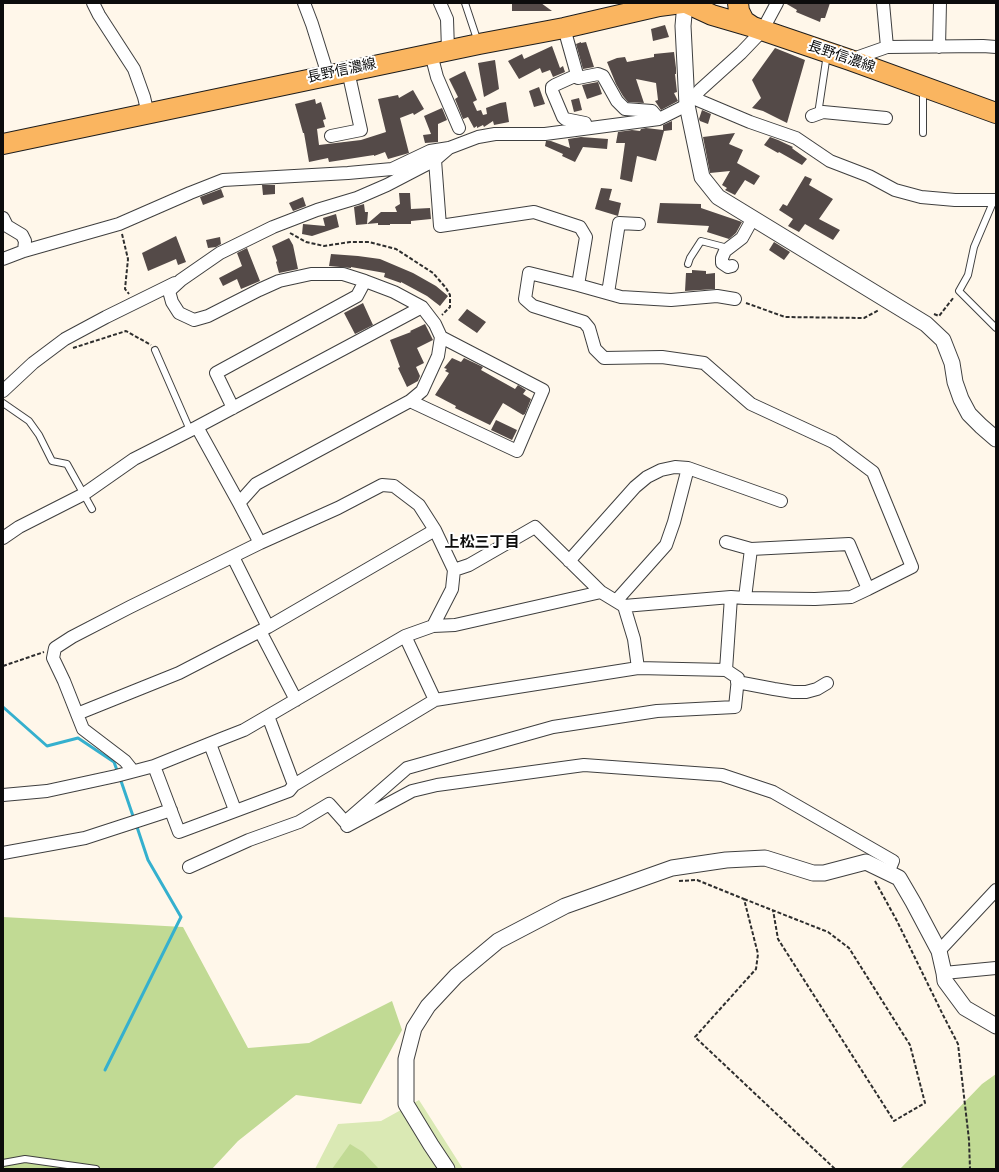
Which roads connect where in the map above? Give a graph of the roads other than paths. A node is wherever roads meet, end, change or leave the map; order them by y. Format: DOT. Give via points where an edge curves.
graph roads {
  1 [pos="93,3"];
  2 [pos="304,3"];
  3 [pos="440,3"];
  4 [pos="465,3"];
  5 [pos="684,3"];
  6 [pos="738,3"];
  7 [pos="777,3"];
  8 [pos="882,3"];
  9 [pos="940,3"];
  10 [pos="564,28"];
  11 [pos="757,29"];
  12 [pos="479,44"];
  13 [pos="887,47"];
  14 [pos="940,47"];
  15 [pos="996,47"];
  16 [pos="439,52"];
  17 [pos="828,53"];
  18 [pos="850,60"];
  19 [pos="348,71"];
  20 [pos="328,75"];
  21 [pos="578,76"];
  22 [pos="923,87"];
  23 [pos="690,101"];
  24 [pos="996,113"];
  25 [pos="148,114"];
  26 [pos="815,115"];
  27 [pos="886,118"];
  28 [pos="659,119"];
  29 [pos="459,128"];
  30 [pos="586,128"];
  31 [pos="923,133"];
  32 [pos="331,136"];
  33 [pos="3,144"];
  34 [pos="449,148"];
  35 [pos="435,160"];
  36 [pos="995,200"];
  37 [pos="3,218"];
  38 [pos="753,218"];
  39 [pos="639,224"];
  40 [pos="730,248"];
  41 [pos="24,251"];
  42 [pos="3,260"];
  43 [pos="688,264"];
  44 [pos="732,266"];
  45 [pos="181,280"];
  46 [pos="365,281"];
  47 [pos="578,285"];
  48 [pos="608,293"];
  49 [pos="735,299"];
  50 [pos="422,307"];
  51 [pos="996,328"];
  52 [pos="441,337"];
  53 [pos="155,350"];
  54 [pos="3,391"];
  55 [pos="410,401"];
  56 [pos="3,402"];
  57 [pos="234,408"];
  58 [pos="194,429"];
  59 [pos="996,439"];
  60 [pos="688,468"];
  61 [pos="84,494"];
  62 [pos="781,501"];
  63 [pos="239,503"];
  64 [pos="92,510"];
  65 [pos="435,530"];
  66 [pos="3,538"];
  67 [pos="726,542"];
  68 [pos="260,543"];
  69 [pos="751,548"];
  70 [pos="233,557"];
  71 [pos="569,561"];
  72 [pos="454,570"];
  73 [pos="868,589"];
  74 [pos="601,592"];
  75 [pos="731,597"];
  76 [pos="745,598"];
  77 [pos="620,603"];
  78 [pos="433,626"];
  79 [pos="264,629"];
  80 [pos="405,636"];
  81 [pos="638,668"];
  82 [pos="726,670"];
  83 [pos="737,682"];
  84 [pos="827,683"];
  85 [pos="296,700"];
  86 [pos="435,700"];
  87 [pos="77,714"];
  88 [pos="268,716"];
  89 [pos="210,744"];
  90 [pos="154,766"];
  91 [pos="133,771"];
  92 [pos="294,785"];
  93 [pos="3,795"];
  94 [pos="171,810"];
  95 [pos="235,810"];
  96 [pos="344,822"];
  97 [pos="3,854"];
  98 [pos="189,867"];
  99 [pos="888,873"];
  100 [pos="996,890"];
  101 [pos="939,952"];
  102 [pos="996,968"];
  103 [pos="944,973"];
  104 [pos="996,1026"];
  105 [pos="3,1162"];
  106 [pos="96,1169"];
  107 [pos="447,1169"];
  1 -- 25 [label="street" via="134,69"];
  2 -- 20 [label="street"];
  3 -- 16 [label="street" via="447,20"];
  4 -- 12 [label="lane"];
  5 -- 10 [label="main road, 長野信濃線" via="659,6"];
  5 -- 11 [label="main road, 長野信濃線"];
  5 -- 23 [label="street" via="683,26"];
  6 -- 11 [label="main road" via="744,21"];
  7 -- 11 [label="street"];
  8 -- 13 [label="street"];
  9 -- 14 [label="street"];
  10 -- 12 [label="main road, 長野信濃線"];
  10 -- 21 [label="street"];
  11 -- 17 [label="main road, 長野信濃線"];
  11 -- 23 [label="street" via="741,53"];
  12 -- 16 [label="main road, 長野信濃線"];
  13 -- 14 [label="street"];
  13 -- 18 [label="street"];
  14 -- 15 [label="street"];
  16 -- 19 [label="main road, 長野信濃線"];
  16 -- 29 [label="street" via="437,77"];
  17 -- 18 [label="main road, 長野信濃線"];
  17 -- 26 [label="lane"];
  18 -- 22 [label="main road, 長野信濃線"];
  19 -- 20 [label="main road, 長野信濃線"];
  19 -- 32 [label="street" via="361,130"];
  20 -- 25 [label="main road, 長野信濃線"];
  21 -- 28 [label="street" via="603,76 617,101 625,109 652,111"];
  21 -- 30 [label="street" via="555,85 552,91 563,117 585,123"];
  22 -- 24 [label="main road, 長野信濃線"];
  22 -- 31 [label="lane"];
  23 -- 28 [label="street"];
  23 -- 36 [label="street" via="796,138 830,161 869,176 894,190 921,197"];
  23 -- 38 [label="street" via="702,177 718,197"];
  25 -- 33 [label="main road, 長野信濃線"];
  26 -- 27 [label="street" via="823,112"];
  28 -- 30 [label="street"];
  30 -- 34 [label="street" via="545,134 495,134 478,137"];
  34 -- 35 [label="street"];
  34 -- 41 [label="street" via="430,151 392,169 223,180 119,224"];
  35 -- 45 [label="street" via="357,198 281,224 220,253"];
  35 -- 47 [label="street" via="440,226 534,212 580,228 586,237"];
  36 -- 51 [label="lane" via="974,247 968,275 959,291"];
  37 -- 41 [label="street" via="7,226 22,235 25,241"];
  38 -- 40 [label="street" via="742,238"];
  38 -- 59 [label="street" via="926,324 942,340 952,363 961,399 969,414"];
  39 -- 48 [label="street" via="619,223"];
  40 -- 43 [label="lane" via="701,241"];
  40 -- 44 [label="street" via="725,251 722,263 728,267"];
  41 -- 42 [label="street"];
  45 -- 46 [label="street" via="169,291 172,302 179,313 194,320 208,316 279,281 311,274 343,274"];
  45 -- 54 [label="street" via="65,339 32,363"];
  46 -- 50 [label="street" via="394,292"];
  46 -- 57 [label="street" via="357,296 216,373"];
  47 -- 48 [label="street"];
  47 -- 73 [label="street" via="529,273 525,299 533,306 584,322 589,328 595,349 604,358 662,357 704,362 751,404 833,442 874,472 912,567"];
  48 -- 49 [label="street" via="620,297 671,300 717,296"];
  50 -- 52 [label="street"];
  50 -- 57 [label="street"];
  52 -- 55 [label="street" via="438,356 422,391"];
  52 -- 55 [label="street" via="543,390 517,451"];
  53 -- 58 [label="lane"];
  55 -- 63 [label="street" via="256,484"];
  56 -- 61 [label="lane" via="29,420 52,461 67,464"];
  57 -- 58 [label="street"];
  58 -- 61 [label="street" via="134,459"];
  58 -- 63 [label="street"];
  60 -- 62 [label="street"];
  60 -- 71 [label="street" via="660,470 647,477"];
  60 -- 77 [label="street" via="666,545"];
  61 -- 64 [label="lane"];
  61 -- 66 [label="street" via="18,527"];
  63 -- 68 [label="street"];
  65 -- 68 [label="street" via="420,505 394,486 382,485"];
  65 -- 72 [label="street"];
  65 -- 79 [label="street"];
  67 -- 69 [label="street"];
  68 -- 70 [label="street"];
  69 -- 73 [label="street" via="849,544"];
  69 -- 76 [label="street"];
  70 -- 79 [label="street"];
  70 -- 87 [label="street" via="130,607 55,648 53,658"];
  71 -- 72 [label="street" via="535,527 469,565"];
  71 -- 74 [label="street"];
  72 -- 78 [label="street" via="452,589"];
  73 -- 76 [label="street" via="851,597"];
  74 -- 77 [label="street"];
  74 -- 78 [label="street" via="455,625"];
  75 -- 76 [label="street"];
  75 -- 77 [label="street"];
  75 -- 82 [label="street"];
  77 -- 81 [label="street" via="634,639"];
  78 -- 80 [label="street"];
  79 -- 85 [label="street"];
  79 -- 87 [label="street" via="179,673"];
  80 -- 85 [label="street"];
  80 -- 86 [label="street"];
  81 -- 82 [label="street"];
  81 -- 86 [label="street"];
  82 -- 83 [label="street" via="738,678"];
  83 -- 84 [label="street" via="793,692 806,692"];
  83 -- 96 [label="street" via="735,707 657,711 552,727 407,768"];
  85 -- 88 [label="street"];
  86 -- 92 [label="street"];
  87 -- 91 [label="street" via="84,729 125,761"];
  88 -- 89 [label="street" via="244,730"];
  88 -- 92 [label="street"];
  89 -- 90 [label="street"];
  89 -- 95 [label="street"];
  90 -- 91 [label="street"];
  90 -- 94 [label="street"];
  91 -- 93 [label="street" via="46,791"];
  92 -- 95 [label="street" via="289,791"];
  94 -- 95 [label="street" via="179,832"];
  94 -- 97 [label="street" via="85,838"];
  96 -- 98 [label="street" via="329,804 299,822 249,840"];
  96 -- 99 [label="street" via="347,826 412,791 437,785 584,765 722,774 773,792 893,861"];
  99 -- 101 [label="street" via="899,878"];
  99 -- 107 [label="street" via="866,862 824,873 813,873 765,858 726,860 672,868 566,906 498,940 456,976 428,1006 414,1028 406,1059 406,1104"];
  100 -- 101 [label="street"];
  101 -- 103 [label="street"];
  102 -- 103 [label="street"];
  103 -- 104 [label="street" via="945,981 965,1008"];
  105 -- 106 [label="lane" via="25,1159"];
}
